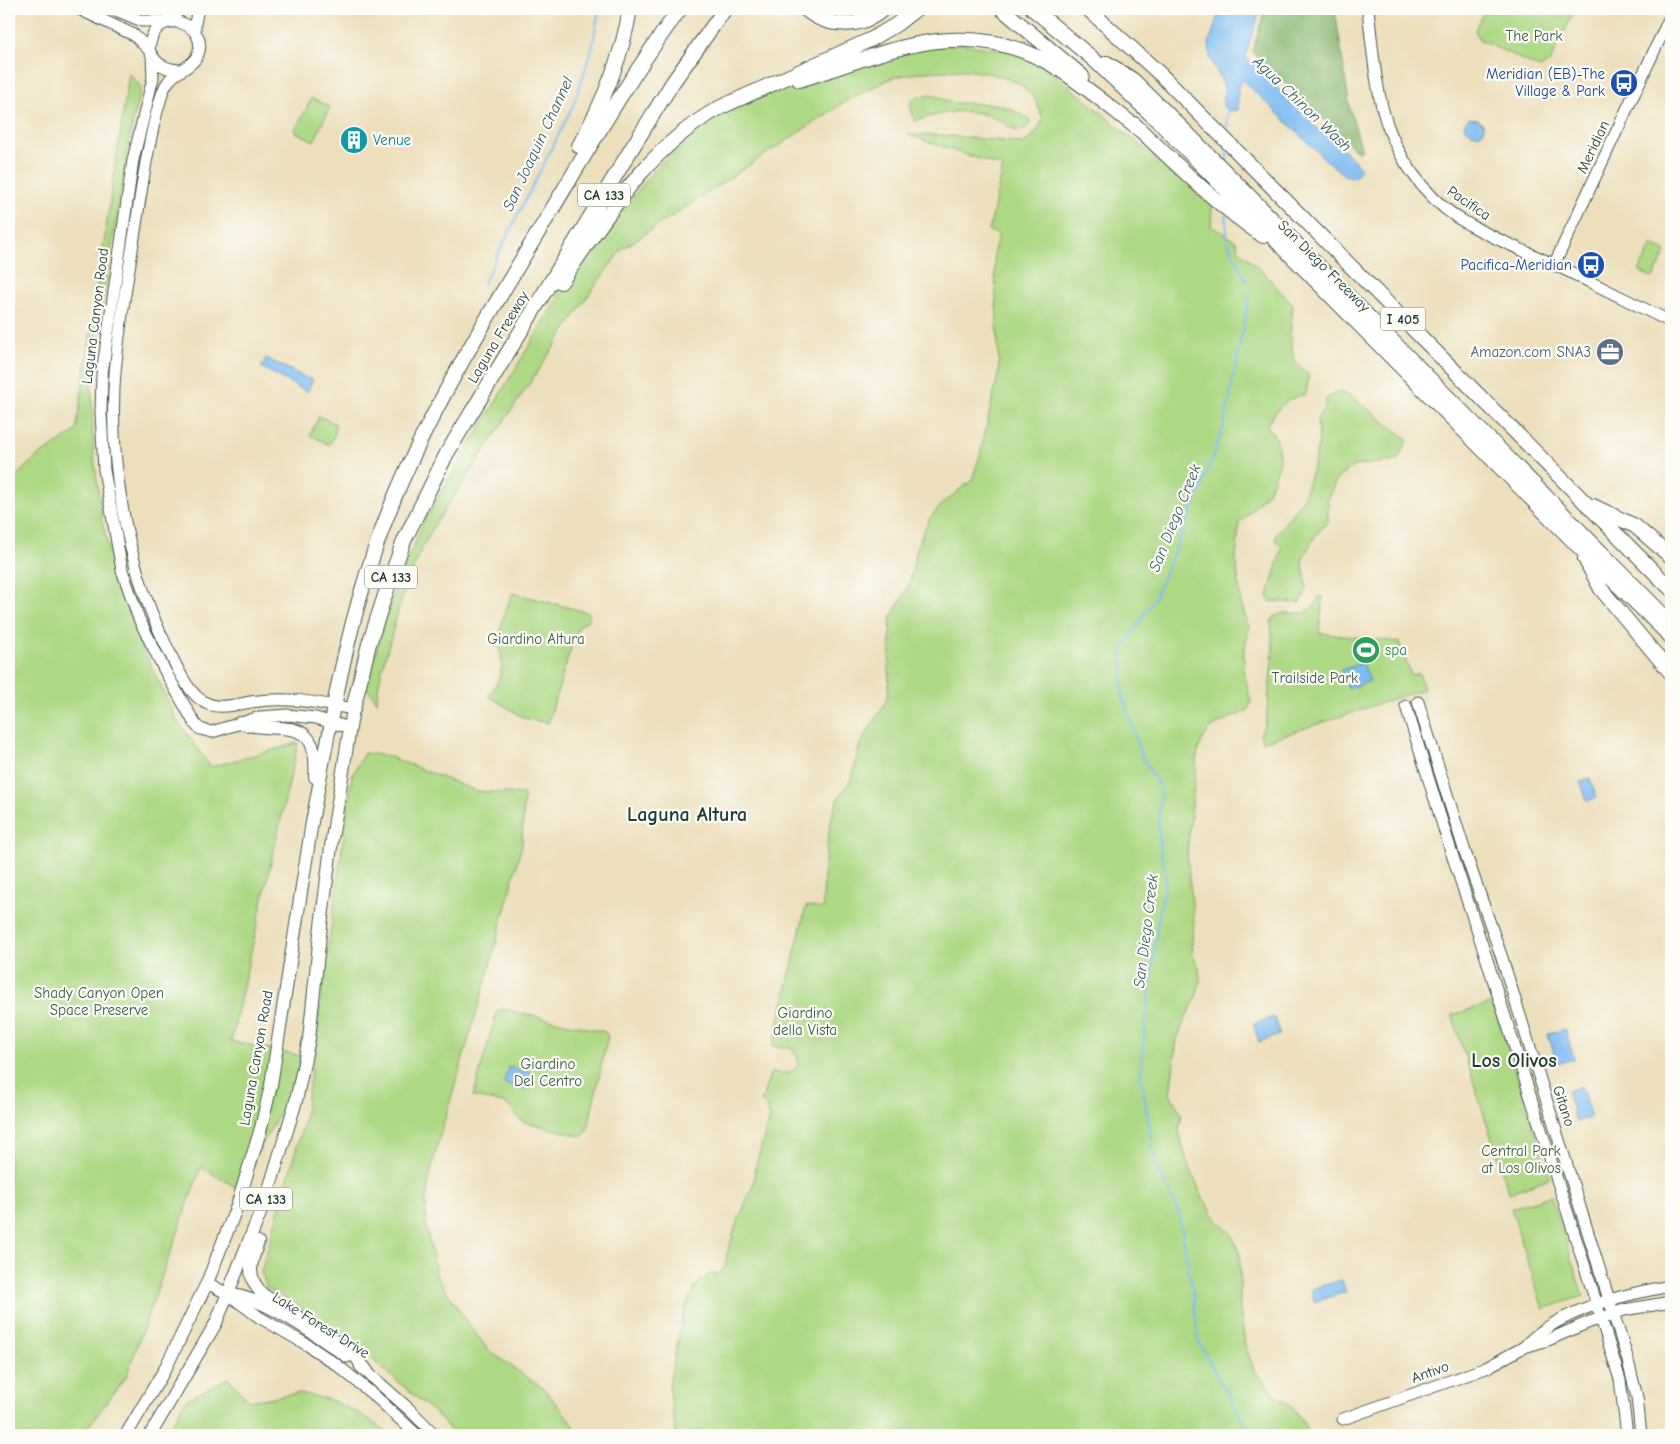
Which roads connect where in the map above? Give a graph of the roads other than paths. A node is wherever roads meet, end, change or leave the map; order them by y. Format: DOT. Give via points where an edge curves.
graph roads {
  1 [pos="79,9"];
  2 [pos="113,9"];
  3 [pos="182,9"];
  4 [pos="198,9"];
  5 [pos="630,9"];
  6 [pos="680,9"];
  7 [pos="725,9"];
  8 [pos="805,9"];
  9 [pos="883,9"];
  10 [pos="916,9"];
  11 [pos="1002,9"];
  12 [pos="1033,9"];
  13 [pos="1088,9"];
  14 [pos="1368,9"];
  15 [pos="1671,15"];
  16 [pos="164,20"];
  17 [pos="195,30"];
  18 [pos="1065,35"];
  19 [pos="150,52"];
  20 [pos="182,70"];
  21 [pos="734,100"];
  22 [pos="1141,131"];
  23 [pos="535,237"];
  24 [pos="1287,252"];
  25 [pos="1554,264"];
  26 [pos="1671,322"];
  27 [pos="113,335"];
  28 [pos="489,384"];
  29 [pos="1584,501"];
  30 [pos="1577,545"];
  31 [pos="1671,557"];
  32 [pos="1671,590"];
  33 [pos="1671,623"];
  34 [pos="1671,637"];
  35 [pos="1671,673"];
  36 [pos="1418,702"];
  37 [pos="334,706"];
  38 [pos="1406,706"];
  39 [pos="353,709"];
  40 [pos="332,722"];
  41 [pos="239,723"];
  42 [pos="350,728"];
  43 [pos="312,822"];
  44 [pos="296,1101"];
  45 [pos="207,1283"];
  46 [pos="1671,1286"];
  47 [pos="228,1294"];
  48 [pos="1610,1300"];
  49 [pos="1671,1302"];
  50 [pos="1597,1305"];
  51 [pos="1613,1313"];
  52 [pos="1601,1318"];
  53 [pos="1524,1347"];
  54 [pos="367,1371"];
  55 [pos="1343,1419"];
  56 [pos="126,1435"];
  57 [pos="150,1435"];
  58 [pos="417,1435"];
  59 [pos="435,1435"];
  60 [pos="1628,1435"];
  61 [pos="1641,1435"];
  1 -- 19 [label="street" via="134,35"];
  2 -- 16 [label="street" via="142,21"];
  3 -- 16 [label="street"];
  4 -- 17 [label="street"];
  5 -- 23 [label="highway" via="608,90 550,200"];
  6 -- 23 [label="highway, Laguna Freeway / CA 133" via="628,85"];
  7 -- 28 [label="highway, Laguna Freeway / CA 133" via="668,90"];
  8 -- 9 [label="highway" via="821,20 844,24 868,19"];
  10 -- 21 [label="highway" via="872,39"];
  11 -- 22 [label="highway" via="1045,43"];
  12 -- 18 [label="highway, San Diego Freeway / I 405"];
  13 -- 29 [label="highway, San Diego Freeway / I 405" via="1160,74"];
  14 -- 25 [label="street, Pacifica" via="1385,116 1402,156 1417,180 1469,225"];
  15 -- 25 [label="street, Meridian"];
  16 -- 17 [label="street" via="179,20"];
  16 -- 19 [label="street" via="152,34"];
  17 -- 20 [label="street" via="200,42 199,51"];
  18 -- 24 [label="highway, San Diego Freeway / I 405" via="1123,87"];
  18 -- 33 [label="highway" via="1133,80"];
  19 -- 20 [label="street" via="158,64"];
  19 -- 27 [label="street, Laguna Canyon Road" via="153,78 133,160"];
  20 -- 27 [label="street, Laguna Canyon Road" via="164,88 154,123"];
  21 -- 22 [label="highway" via="906,46 940,40 975,40 1006,46 1048,63"];
  21 -- 28 [label="highway" via="692,125 646,167 548,300 506,371"];
  22 -- 24 [label="highway" via="1239,220"];
  23 -- 37 [label="highway, Laguna Freeway / CA 133" via="460,364 402,480 362,588"];
  24 -- 30 [label="highway, San Diego Freeway / I 405"];
  25 -- 26 [label="street, Pacifica"];
  27 -- 37 [label="street, Laguna Canyon Road" via="117,468 125,520 151,615 188,686 198,699 210,705 229,706 284,699"];
  27 -- 41 [label="street, Laguna Canyon Road" via="102,374 101,413 112,522 122,570 139,620 195,724 212,732"];
  28 -- 39 [label="highway, Laguna Freeway / CA 133" via="447,453 404,541 380,610"];
  29 -- 31 [label="highway" via="1636,526"];
  29 -- 32 [label="highway, San Diego Freeway / I 405"];
  30 -- 34 [label="highway, San Diego Freeway / I 405"];
  30 -- 35 [label="highway" via="1601,589"];
  36 -- 48 [label="street, Gitano"];
  37 -- 39 [label="street, Laguna Canyon Road"];
  37 -- 40 [label="main road, Laguna Canyon Road / CA 133"];
  38 -- 50 [label="street, Gitano"];
  39 -- 42 [label="main road, CA 133"];
  40 -- 41 [label="street, Laguna Canyon Road" via="287,715"];
  40 -- 42 [label="street, Laguna Canyon Road"];
  40 -- 43 [label="main road, Laguna Canyon Road / CA 133"];
  41 -- 43 [label="main road" via="290,729 310,742 315,760"];
  42 -- 44 [label="main road, CA 133" via="332,839 310,1039"];
  43 -- 45 [label="main road, Laguna Canyon Road / CA 133" via="271,1085 237,1206"];
  44 -- 47 [label="main road, CA 133" via="267,1196"];
  44 -- 54 [label="main road" via="293,1136 254,1254 250,1273 253,1285 354,1355"];
  45 -- 47 [label="street, Lake Forest Drive"];
  45 -- 56 [label="main road, Laguna Canyon Road / CA 133" via="165,1368"];
  46 -- 48 [label="street, Antivo"];
  47 -- 54 [label="street, Lake Forest Drive" via="244,1296 290,1320"];
  47 -- 57 [label="main road, CA 133" via="216,1323"];
  47 -- 58 [label="street, Lake Forest Drive" via="337,1365"];
  48 -- 50 [label="street, Antivo"];
  48 -- 51 [label="street, Gitano"];
  49 -- 51 [label="street, Antivo"];
  50 -- 52 [label="street, Gitano"];
  50 -- 53 [label="street, Antivo" via="1552,1324"];
  51 -- 52 [label="street, Antivo"];
  51 -- 61 [label="street, Gitano" via="1633,1375"];
  52 -- 53 [label="street, Antivo"];
  52 -- 60 [label="street, Gitano" via="1620,1380"];
  53 -- 55 [label="street, Antivo" via="1486,1368"];
  54 -- 59 [label="street, Lake Forest Drive"];
}
